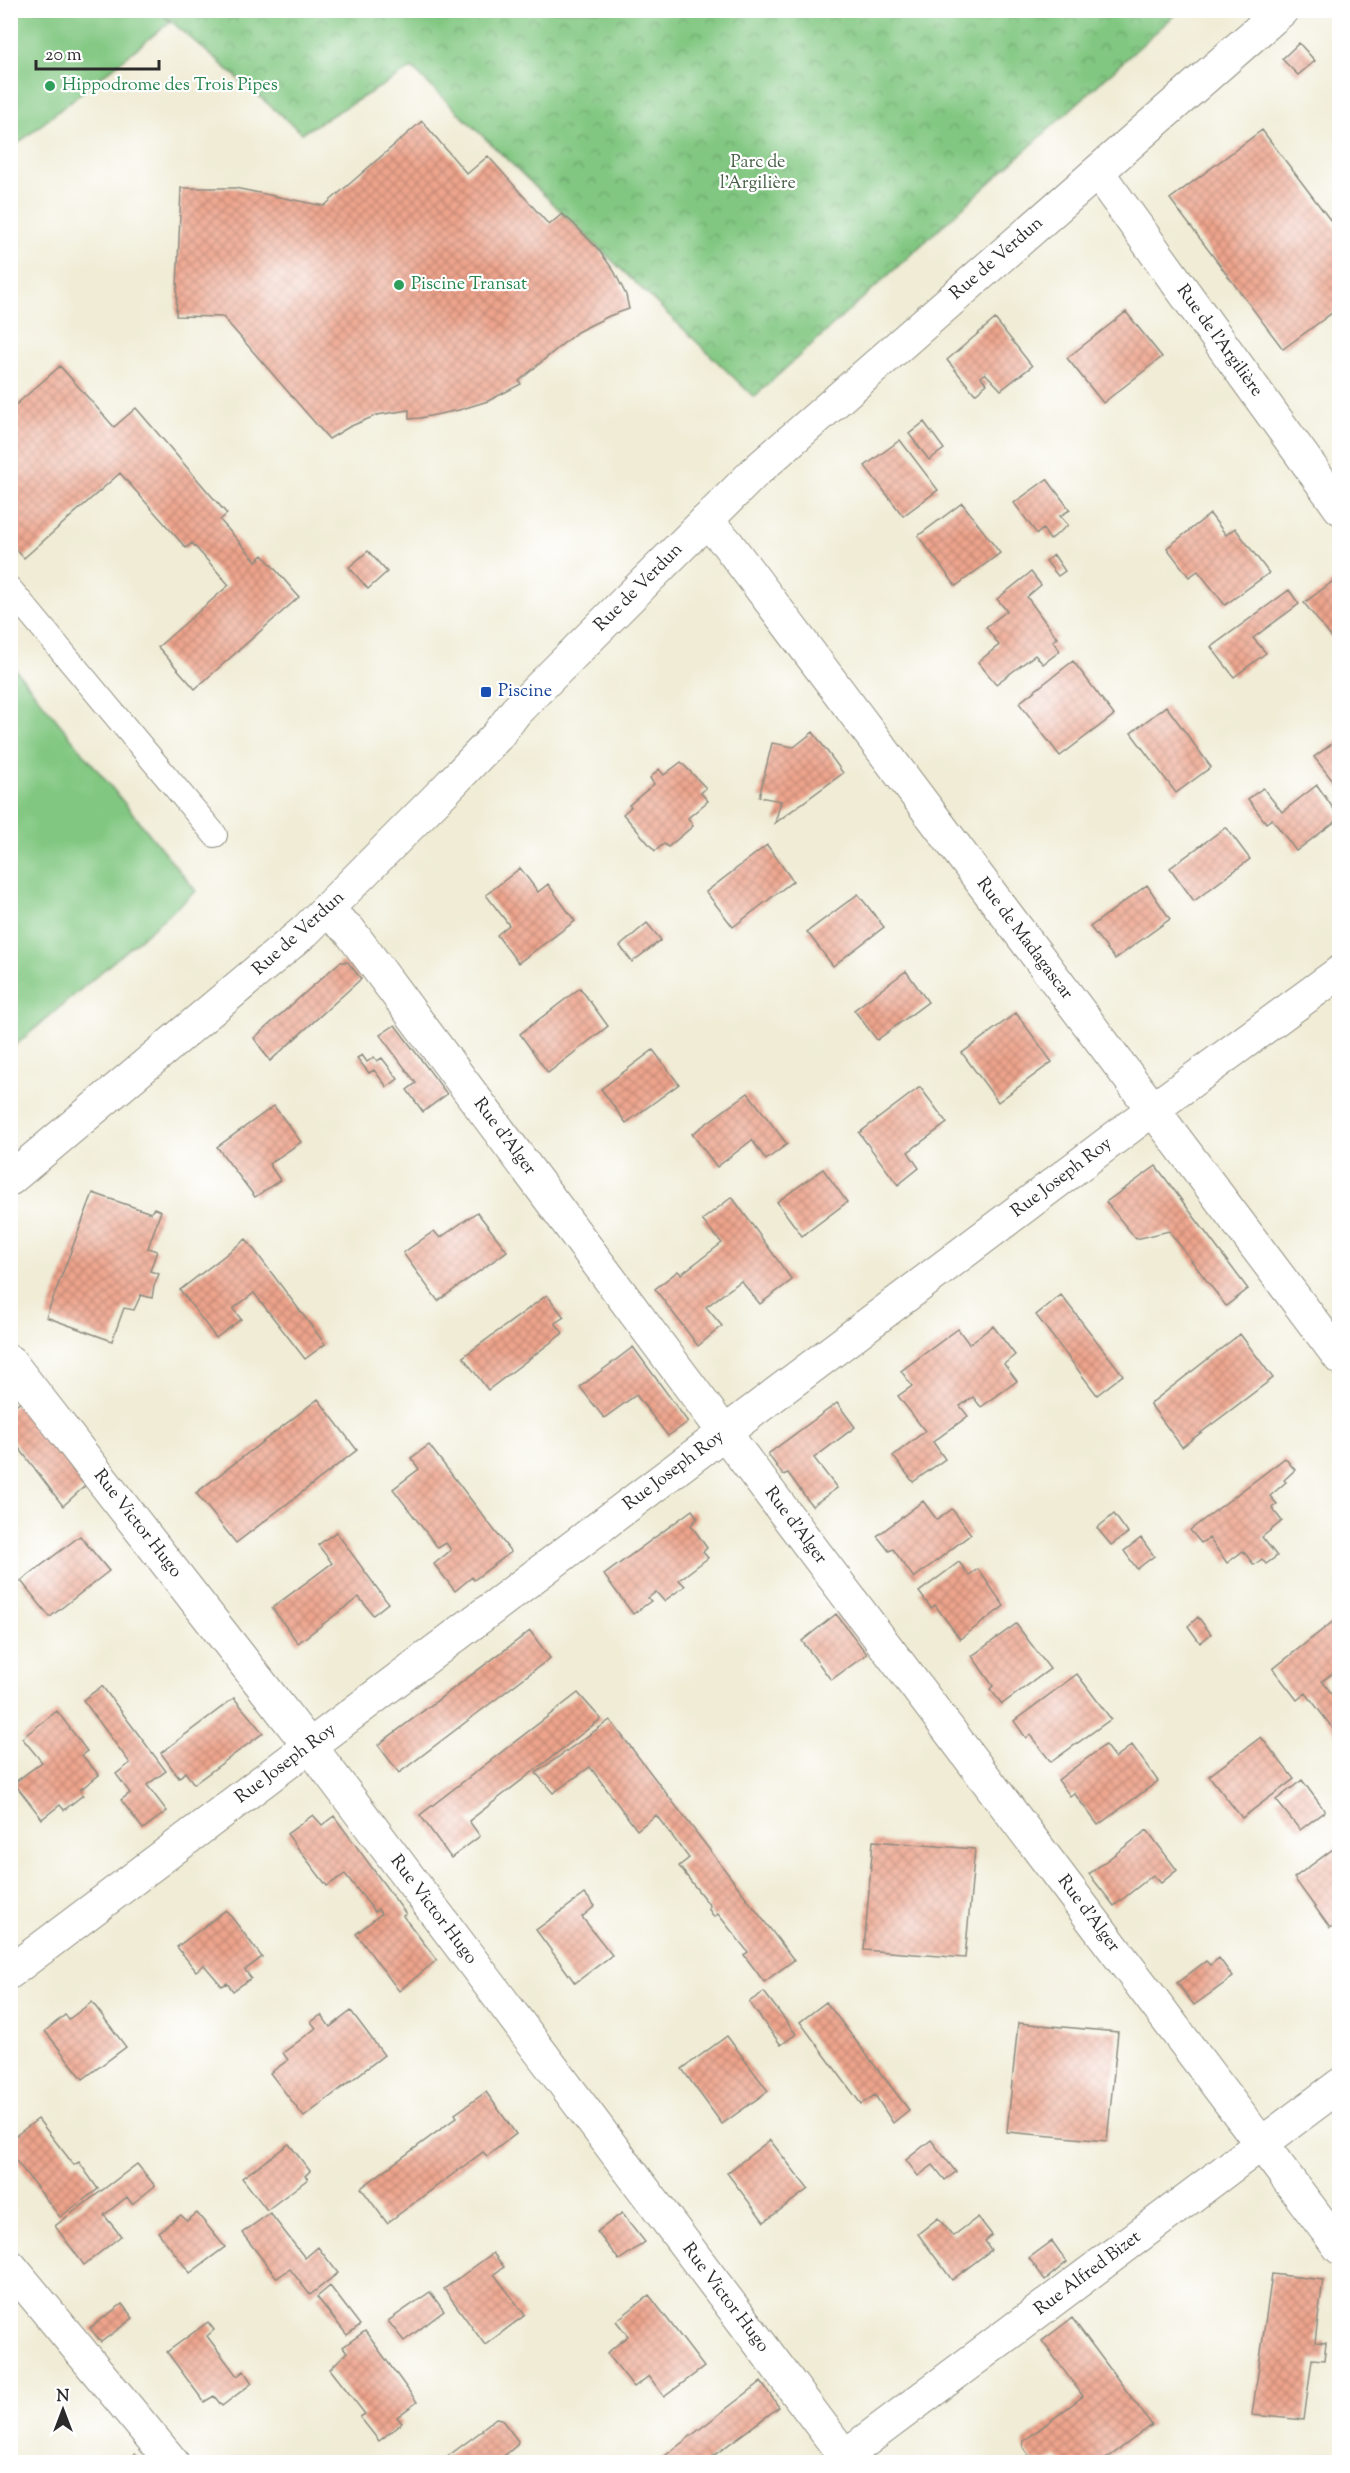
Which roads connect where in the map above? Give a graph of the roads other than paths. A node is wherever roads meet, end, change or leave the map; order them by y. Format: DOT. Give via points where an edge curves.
graph roads {
  1 [pos="1282,10"];
  2 [pos="1098,173"];
  3 [pos="1340,508"];
  4 [pos="706,520"];
  5 [pos="10,589"];
  6 [pos="215,835"];
  7 [pos="326,911"];
  8 [pos="1340,972"];
  9 [pos="1152,1110"];
  10 [pos="10,1179"];
  11 [pos="1340,1358"];
  12 [pos="10,1362"];
  13 [pos="724,1433"];
  14 [pos="310,1746"];
  15 [pos="10,1972"];
  16 [pos="1340,2085"];
  17 [pos="1262,2143"];
  18 [pos="1340,2248"];
  19 [pos="10,2266"];
  20 [pos="843,2461"];
  21 [pos="172,2463"];
  1 -- 2 [label="street, Rue de Verdun"];
  2 -- 3 [label="street, Rue de l'Argilière"];
  2 -- 4 [label="street, Rue de Verdun" via="755,472"];
  4 -- 7 [label="street, Rue de Verdun" via="516,711 475,760"];
  4 -- 9 [label="street, Rue de Madagascar"];
  5 -- 6 [label="lane"];
  7 -- 10 [label="street, Rue de Verdun"];
  7 -- 13 [label="street, Rue d'Alger" via="349,930"];
  8 -- 9 [label="street, Rue Joseph Roy"];
  9 -- 11 [label="street, Rue de Madagascar"];
  9 -- 13 [label="street, Rue Joseph Roy"];
  12 -- 14 [label="street, Rue Victor Hugo"];
  13 -- 14 [label="street, Rue Joseph Roy"];
  13 -- 17 [label="street, Rue d'Alger"];
  14 -- 15 [label="street, Rue Joseph Roy"];
  14 -- 20 [label="street, Rue Victor Hugo"];
  16 -- 17 [label="street, Rue Alfred Bizet"];
  17 -- 18 [label="street, Rue d'Alger"];
  17 -- 20 [label="street, Rue Alfred Bizet"];
  19 -- 21 [label="street"];
}
